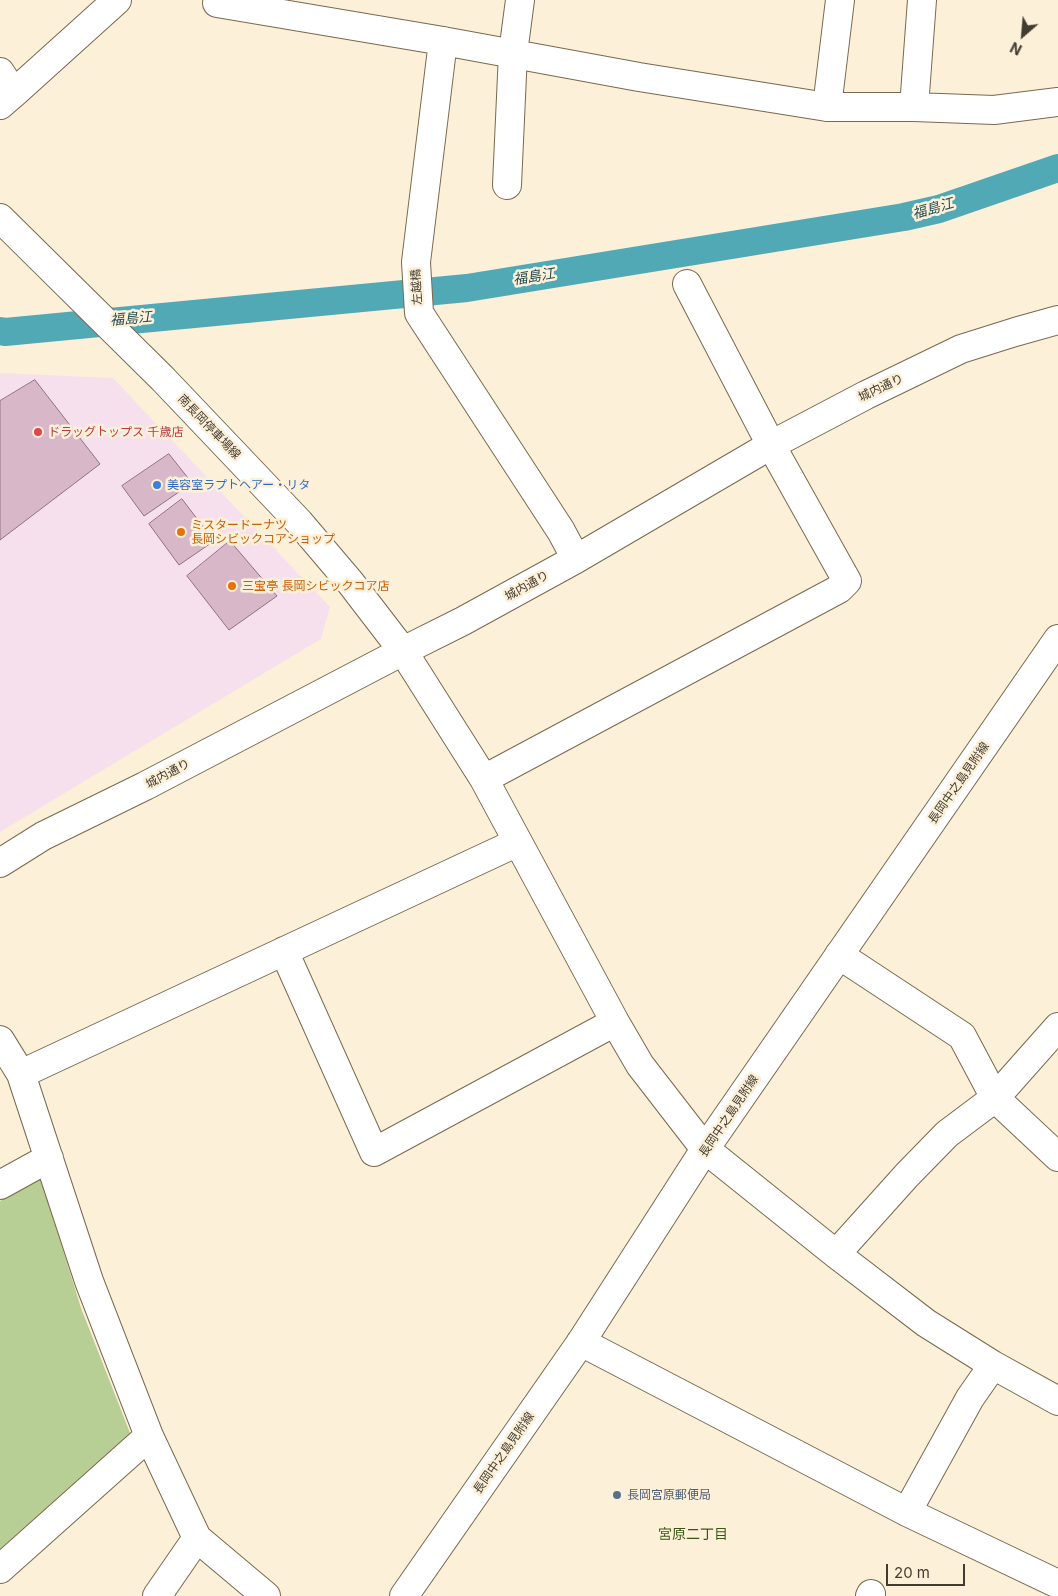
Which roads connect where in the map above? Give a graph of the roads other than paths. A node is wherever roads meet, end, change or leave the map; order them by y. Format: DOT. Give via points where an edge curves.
graph roads {
  1 [pos="117,0"];
  2 [pos="520,0"];
  3 [pos="840,0"];
  4 [pos="922,0"];
  5 [pos="217,3"];
  6 [pos="443,40"];
  7 [pos="513,53"];
  8 [pos="5,90"];
  9 [pos="1058,102"];
  10 [pos="827,106"];
  11 [pos="914,106"];
  12 [pos="507,185"];
  13 [pos="0,218"];
  14 [pos="687,284"];
  15 [pos="1058,320"];
  16 [pos="771,445"];
  17 [pos="576,559"];
  18 [pos="1058,639"];
  19 [pos="403,651"];
  20 [pos="484,779"];
  21 [pos="518,842"];
  22 [pos="0,863"];
  23 [pos="284,951"];
  24 [pos="839,955"];
  25 [pos="615,1022"];
  26 [pos="1058,1027"];
  27 [pos="0,1040"];
  28 [pos="21,1074"];
  29 [pos="995,1098"];
  30 [pos="705,1149"];
  31 [pos="49,1158"];
  32 [pos="1058,1158"];
  33 [pos="0,1186"];
  34 [pos="836,1254"];
  35 [pos="581,1342"];
  36 [pos="993,1365"];
  37 [pos="1058,1402"];
  38 [pos="150,1436"];
  39 [pos="907,1512"];
  40 [pos="197,1538"];
  41 [pos="0,1569"];
  42 [pos="1058,1584"];
  43 [pos="156,1596"];
  44 [pos="266,1596"];
  45 [pos="404,1596"];
  1 -- 8 [label="street"];
  2 -- 7 [label="street"];
  3 -- 10 [label="street"];
  4 -- 11 [label="street"];
  5 -- 6 [label="street"];
  6 -- 7 [label="street"];
  6 -- 17 [label="street, 左越橋" via="416,262 419,312"];
  7 -- 10 [label="street" via="639,77"];
  7 -- 12 [label="street"];
  9 -- 11 [label="street" via="994,110"];
  10 -- 11 [label="street"];
  13 -- 19 [label="street, 南長岡停車場線" via="163,379 299,522"];
  14 -- 16 [label="street"];
  15 -- 16 [label="street, 城内通り" via="962,349"];
  16 -- 17 [label="street, 城内通り"];
  16 -- 20 [label="street" via="846,581 839,589"];
  17 -- 19 [label="street, 城内通り"];
  18 -- 24 [label="street, 長岡中之島見附線"];
  19 -- 20 [label="street, 南長岡停車場線"];
  19 -- 22 [label="street, 城内通り" via="44,836"];
  20 -- 21 [label="street, 南長岡停車場線"];
  21 -- 23 [label="street"];
  21 -- 25 [label="street, 南長岡停車場線"];
  23 -- 25 [label="street" via="374,1152"];
  23 -- 28 [label="street"];
  24 -- 29 [label="street" via="962,1036"];
  24 -- 30 [label="street, 長岡中之島見附線"];
  25 -- 30 [label="street, 南長岡停車場線" via="640,1065"];
  26 -- 29 [label="street"];
  27 -- 28 [label="street"];
  28 -- 31 [label="street"];
  29 -- 32 [label="street"];
  29 -- 34 [label="street" via="947,1134"];
  30 -- 34 [label="street, 南長岡停車場線"];
  30 -- 35 [label="street, 長岡中之島見附線"];
  31 -- 33 [label="street"];
  31 -- 38 [label="street" via="89,1281"];
  34 -- 36 [label="street, 南長岡停車場線" via="926,1322"];
  35 -- 39 [label="street"];
  35 -- 45 [label="street, 長岡中之島見附線"];
  36 -- 37 [label="street, 南長岡停車場線"];
  36 -- 39 [label="street" via="970,1398"];
  38 -- 40 [label="street"];
  38 -- 41 [label="street"];
  39 -- 42 [label="street"];
  40 -- 43 [label="street"];
  40 -- 44 [label="street"];
}
